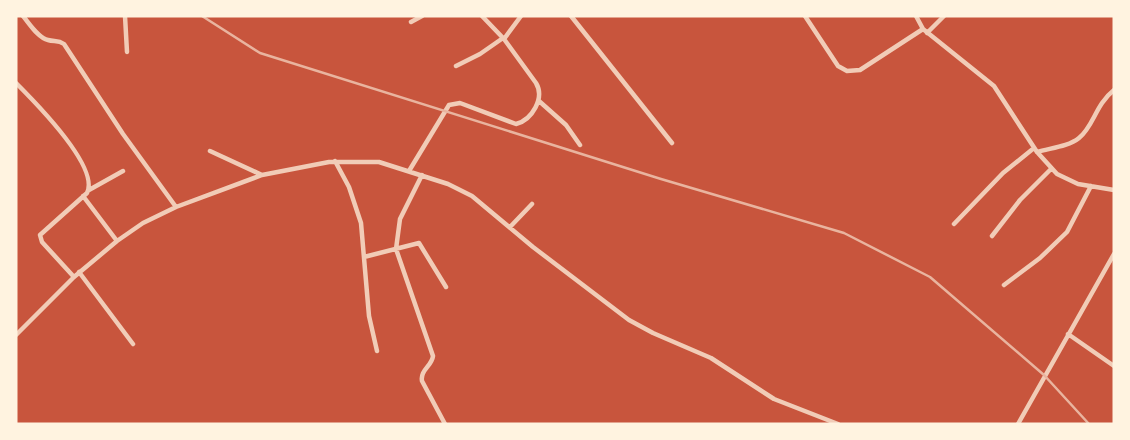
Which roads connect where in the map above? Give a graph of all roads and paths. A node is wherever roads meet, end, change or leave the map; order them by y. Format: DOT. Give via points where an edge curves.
graph roads {
  1 [pos="23,16"];
  2 [pos="125,16"];
  3 [pos="422,16"];
  4 [pos="482,16"];
  5 [pos="521,16"];
  6 [pos="572,16"];
  7 [pos="805,16"];
  8 [pos="916,16"];
  9 [pos="944,16"];
  10 [pos="411,22"];
  11 [pos="925,31"];
  12 [pos="504,38"];
  13 [pos="126,52"];
  14 [pos="456,66"];
  15 [pos="16,83"];
  16 [pos="1114,90"];
  17 [pos="539,101"];
  18 [pos="672,143"];
  19 [pos="580,145"];
  20 [pos="1036,150"];
  21 [pos="210,151"];
  22 [pos="336,161"];
  23 [pos="1051,169"];
  24 [pos="123,171"];
  25 [pos="409,171"];
  26 [pos="262,175"];
  27 [pos="422,175"];
  28 [pos="1091,186"];
  29 [pos="89,190"];
  30 [pos="1114,190"];
  31 [pos="83,196"];
  32 [pos="532,204"];
  33 [pos="176,207"];
  34 [pos="954,224"];
  35 [pos="510,226"];
  36 [pos="992,236"];
  37 [pos="116,241"];
  38 [pos="396,249"];
  39 [pos="1114,254"];
  40 [pos="364,257"];
  41 [pos="79,272"];
  42 [pos="74,277"];
  43 [pos="1004,285"];
  44 [pos="446,287"];
  45 [pos="1068,334"];
  46 [pos="16,335"];
  47 [pos="133,344"];
  48 [pos="377,351"];
  49 [pos="1114,366"];
  50 [pos="445,424"];
  51 [pos="838,424"];
  52 [pos="1018,424"];
  1 -- 33 [label="street" via="42,37 64,44"];
  2 -- 13 [label="street"];
  3 -- 10 [label="street"];
  4 -- 12 [label="street"];
  5 -- 12 [label="street"];
  6 -- 18 [label="street"];
  7 -- 11 [label="street" via="838,66 847,72 860,70"];
  8 -- 11 [label="street"];
  9 -- 11 [label="street"];
  11 -- 20 [label="street" via="994,86"];
  12 -- 14 [label="street"];
  12 -- 17 [label="street" via="539,87"];
  15 -- 29 [label="street" via="62,131 76,153"];
  16 -- 20 [label="street" via="1100,103 1079,138"];
  17 -- 19 [label="street" via="560,117"];
  17 -- 25 [label="street" via="523,121 516,124 460,103 450,105"];
  20 -- 23 [label="street"];
  20 -- 34 [label="street" via="1003,173"];
  21 -- 26 [label="street"];
  22 -- 25 [label="street" via="379,162"];
  22 -- 26 [label="street"];
  22 -- 40 [label="street" via="359,214"];
  23 -- 28 [label="street" via="1069,181"];
  23 -- 36 [label="street" via="1020,200"];
  24 -- 29 [label="street"];
  25 -- 27 [label="street"];
  26 -- 33 [label="street"];
  27 -- 35 [label="street" via="472,196"];
  27 -- 38 [label="street" via="400,220"];
  28 -- 30 [label="street"];
  28 -- 43 [label="street" via="1067,232 1040,258"];
  29 -- 31 [label="street"];
  31 -- 37 [label="street"];
  31 -- 42 [label="street" via="40,235 42,242"];
  32 -- 35 [label="street"];
  33 -- 37 [label="street"];
  35 -- 51 [label="street" via="629,320 711,358 774,399"];
  37 -- 41 [label="street"];
  38 -- 40 [label="street"];
  38 -- 44 [label="street" via="413,243 421,244"];
  38 -- 50 [label="street" via="432,356 422,380"];
  39 -- 45 [label="street"];
  40 -- 48 [label="street" via="369,316"];
  41 -- 42 [label="street"];
  41 -- 47 [label="street"];
  42 -- 46 [label="street"];
  45 -- 49 [label="street"];
  45 -- 52 [label="street"];
}
